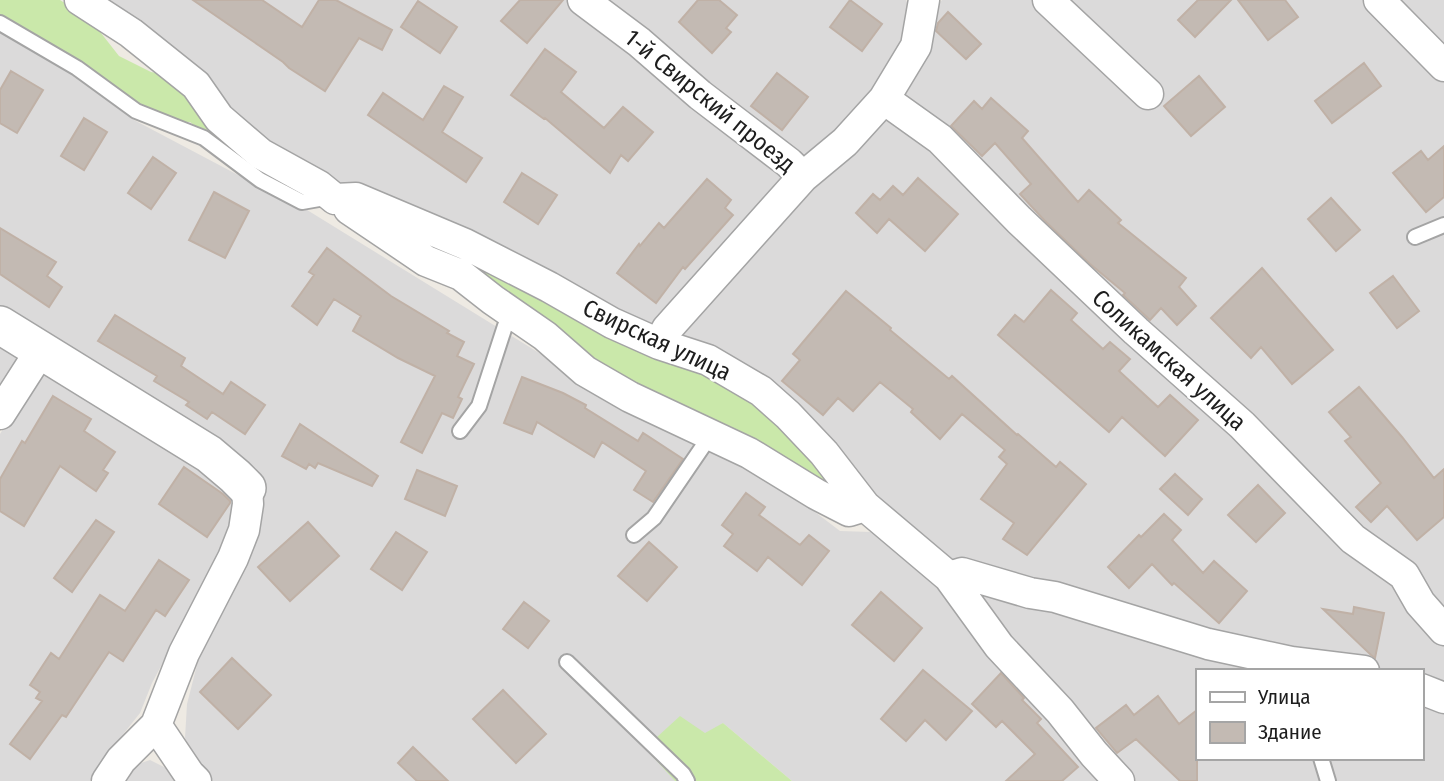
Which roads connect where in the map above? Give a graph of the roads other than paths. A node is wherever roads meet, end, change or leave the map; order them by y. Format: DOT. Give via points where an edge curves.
graph roads {
  1 [pos="80,0"];
  2 [pos="583,0"];
  3 [pos="924,0"];
  4 [pos="1048,0"];
  5 [pos="1379,0"];
  6 [pos="0,23"];
  7 [pos="1444,66"];
  8 [pos="1148,94"];
  9 [pos="884,99"];
  10 [pos="211,128"];
  11 [pos="803,177"];
  12 [pos="335,199"];
  13 [pos="1444,225"];
  14 [pos="1415,237"];
  15 [pos="515,315"];
  16 [pos="0,325"];
  17 [pos="659,344"];
  18 [pos="41,350"];
  19 [pos="0,414"];
  20 [pos="460,431"];
  21 [pos="710,436"];
  22 [pos="247,488"];
  23 [pos="864,506"];
  24 [pos="634,535"];
  25 [pos="949,577"];
  26 [pos="1444,630"];
  27 [pos="567,662"];
  28 [pos="1292,666"];
  29 [pos="1335,669"];
  30 [pos="1423,690"];
  31 [pos="1444,698"];
  32 [pos="156,725"];
  33 [pos="1322,760"];
  34 [pos="107,781"];
  35 [pos="196,781"];
  36 [pos="687,781"];
  37 [pos="1119,781"];
  38 [pos="1328,781"];
  1 -- 10 [label="street, Свирская улица" via="131,33 196,85"];
  2 -- 11 [label="street, 1-й Свирский проезд"];
  3 -- 9 [label="street" via="916,46"];
  4 -- 8 [label="street"];
  5 -- 7 [label="street"];
  6 -- 10 [label="lane" via="77,68 136,111"];
  9 -- 11 [label="street" via="845,142"];
  9 -- 26 [label="street, Соликамская улица" via="940,138 1048,248 1242,425 1353,539 1404,575 1419,603"];
  10 -- 12 [label="street, Свирская улица"];
  11 -- 17 [label="street" via="667,329"];
  12 -- 15 [label="street, Свирская улица" via="426,261 461,275"];
  12 -- 17 [label="street, Свирская улица" via="356,198 465,244"];
  13 -- 14 [label="lane"];
  15 -- 20 [label="lane" via="505,326 479,407"];
  15 -- 21 [label="street, Свирская улица" via="585,371"];
  16 -- 18 [label="street"];
  17 -- 23 [label="street, Свирская улица" via="708,360 761,391 824,453"];
  18 -- 19 [label="street"];
  18 -- 22 [label="street" via="209,454"];
  21 -- 23 [label="street, Свирская улица" via="749,453 849,511"];
  21 -- 24 [label="lane" via="654,518"];
  22 -- 32 [label="street" via="244,530 184,653"];
  23 -- 25 [label="street, Свирская улица"];
  25 -- 28 [label="street" via="962,573 1055,597"];
  25 -- 37 [label="street, Свирская улица" via="999,646"];
  27 -- 36 [label="lane"];
  28 -- 29 [label="street"];
  30 -- 31 [label="street"];
  32 -- 34 [label="street"];
  32 -- 35 [label="street"];
  33 -- 38 [label="lane"];
}
